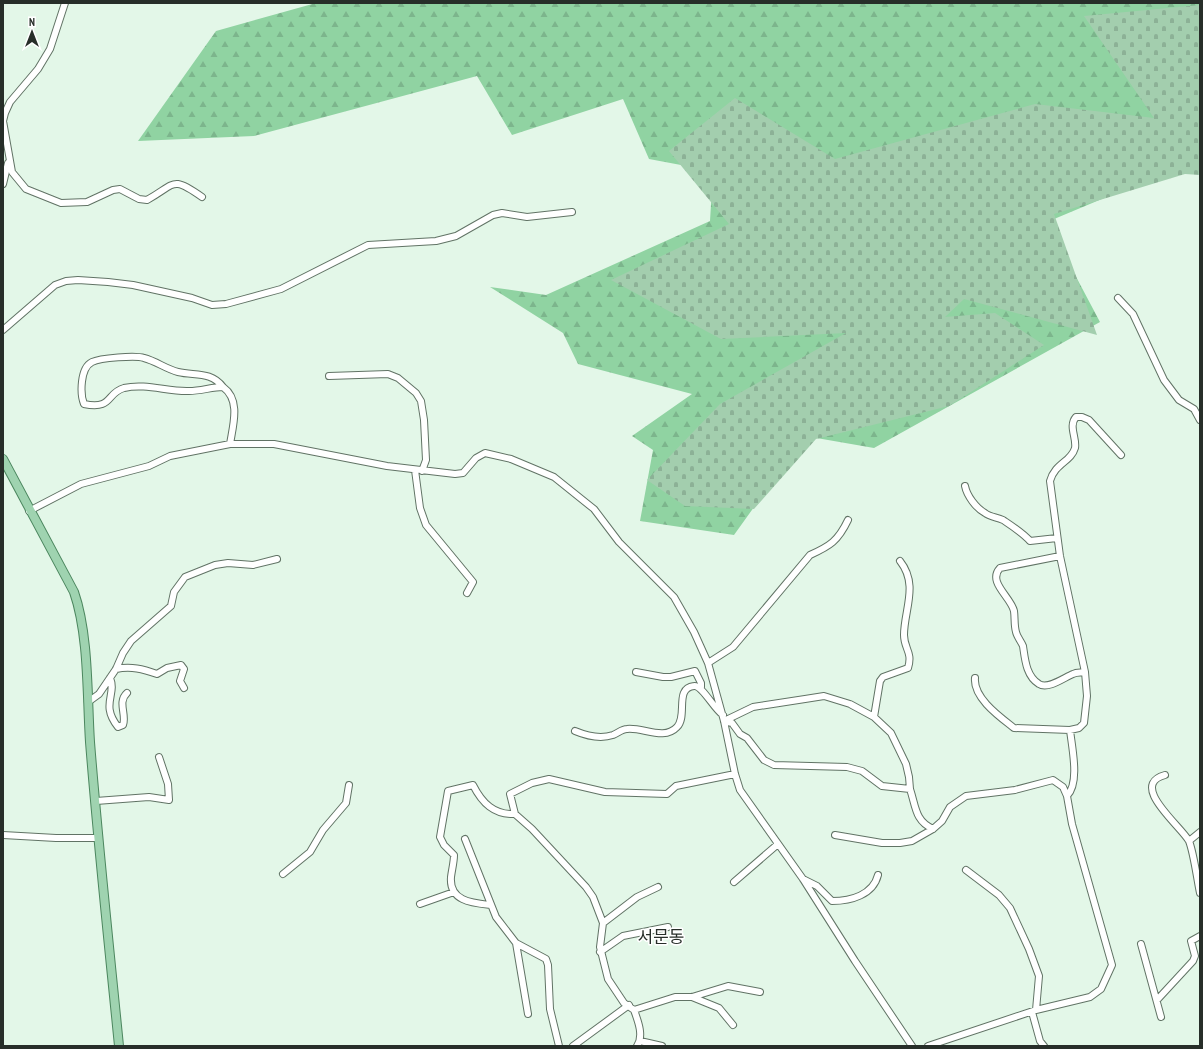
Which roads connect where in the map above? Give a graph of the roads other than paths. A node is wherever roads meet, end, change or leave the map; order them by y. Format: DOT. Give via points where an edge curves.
graph roads {
  1 [pos="65,3"];
  2 [pos="9,162"];
  3 [pos="3,184"];
  4 [pos="202,197"];
  5 [pos="572,212"];
  6 [pos="1118,298"];
  7 [pos="3,330"];
  8 [pos="329,376"];
  9 [pos="223,387"];
  10 [pos="1200,420"];
  11 [pos="230,444"];
  12 [pos="1121,455"];
  13 [pos="3,459"];
  14 [pos="415,470"];
  15 [pos="422,470"];
  16 [pos="965,486"];
  17 [pos="29,511"];
  18 [pos="848,520"];
  19 [pos="1057,538"];
  20 [pos="1060,556"];
  21 [pos="277,559"];
  22 [pos="900,561"];
  23 [pos="467,593"];
  24 [pos="708,663"];
  25 [pos="116,669"];
  26 [pos="636,672"];
  27 [pos="1085,672"];
  28 [pos="110,678"];
  29 [pos="975,678"];
  30 [pos="701,687"];
  31 [pos="184,688"];
  32 [pos="127,693"];
  33 [pos="88,702"];
  34 [pos="874,717"];
  35 [pos="724,718"];
  36 [pos="1070,730"];
  37 [pos="575,731"];
  38 [pos="159,757"];
  39 [pos="735,774"];
  40 [pos="1165,774"];
  41 [pos="349,785"];
  42 [pos="910,789"];
  43 [pos="1067,796"];
  44 [pos="96,801"];
  45 [pos="515,814"];
  46 [pos="933,829"];
  47 [pos="1200,832"];
  48 [pos="3,835"];
  49 [pos="835,835"];
  50 [pos="99,838"];
  51 [pos="465,839"];
  52 [pos="1189,841"];
  53 [pos="778,844"];
  54 [pos="966,870"];
  55 [pos="283,874"];
  56 [pos="878,875"];
  57 [pos="803,879"];
  58 [pos="734,882"];
  59 [pos="658,887"];
  60 [pos="454,892"];
  61 [pos="1200,893"];
  62 [pos="420,904"];
  63 [pos="490,905"];
  64 [pos="602,923"];
  65 [pos="668,927"];
  66 [pos="1200,936"];
  67 [pos="516,943"];
  68 [pos="1141,944"];
  69 [pos="600,952"];
  70 [pos="760,992"];
  71 [pos="692,997"];
  72 [pos="1157,1000"];
  73 [pos="629,1005"];
  74 [pos="634,1010"];
  75 [pos="1034,1011"];
  76 [pos="528,1014"];
  77 [pos="1161,1017"];
  78 [pos="733,1025"];
  79 [pos="639,1044"];
  80 [pos="119,1046"];
  81 [pos="559,1046"];
  82 [pos="573,1046"];
  83 [pos="662,1046"];
  84 [pos="912,1046"];
  85 [pos="928,1046"];
  86 [pos="1044,1046"];
  1 -- 2 [label="street" via="50,49 38,69 10,102 5,113 3,121"];
  2 -- 3 [label="street"];
  2 -- 4 [label="street" via="16,179 26,189 61,203 87,202 120,189 139,199 147,200 167,186 178,183"];
  5 -- 7 [label="street" via="527,217 502,213 493,215 456,236 436,241 368,245 281,288 226,304 212,305 133,285 88,280 66,281 56,285"];
  6 -- 10 [label="street" via="1133,314 1164,380 1180,400 1194,409"];
  8 -- 15 [label="street" via="388,374 398,378 416,393 421,401 424,420 426,460"];
  9 -- 9 [label="street" via="190,392 153,387 123,388 108,403 98,406 84,404 82,398 84,372 88,366 93,362 131,356 144,357 179,372 202,374 219,382"];
  9 -- 11 [label="street" via="229,391 235,406"];
  11 -- 14 [label="street" via="274,444"];
  11 -- 17 [label="street" via="170,456 149,466 81,484"];
  12 -- 19 [label="street" via="1089,420 1076,417 1075,447 1069,457 1052,472 1050,481"];
  13 -- 17 [label="main road"];
  14 -- 15 [label="street"];
  14 -- 23 [label="street" via="424,519 473,582"];
  15 -- 24 [label="street" via="464,473 476,458 485,453 511,459 554,477 594,509 619,542 660,581 674,598 694,632"];
  16 -- 19 [label="street" via="972,501 985,513 1003,520 1030,541"];
  17 -- 33 [label="main road" via="74,592 78,605"];
  18 -- 24 [label="street" via="841,535 825,549 810,555 733,647"];
  19 -- 20 [label="street"];
  20 -- 27 [label="street"];
  20 -- 27 [label="street" via="1000,568 997,580 1001,590 1012,603 1016,632 1022,642 1029,671 1036,681 1044,686 1074,673"];
  21 -- 25 [label="street" via="254,565 215,565 185,577 174,592 171,606 131,641"];
  22 -- 34 [label="street" via="908,577 910,602 904,635 910,660 908,668 883,677 880,681"];
  24 -- 35 [label="street"];
  25 -- 28 [label="street"];
  25 -- 31 [label="street" via="128,667 157,674 167,668 181,665 184,669 180,681"];
  26 -- 30 [label="street" via="671,677 695,671"];
  27 -- 36 [label="street" via="1084,723 1079,728"];
  28 -- 32 [label="street" via="112,684 109,706 111,716 118,726 122,725 125,719 122,700"];
  28 -- 33 [label="street" via="99,694"];
  29 -- 36 [label="street" via="974,685 980,695 1014,728"];
  30 -- 35 [label="street"];
  30 -- 37 [label="street" via="688,687 684,692 682,716 679,724 672,730 658,733 628,729 611,736 594,737"];
  33 -- 44 [label="main road"];
  34 -- 35 [label="street" via="850,704 824,696 753,707"];
  34 -- 42 [label="street" via="891,733 906,764"];
  35 -- 39 [label="street"];
  35 -- 42 [label="street" via="732,723 740,734 748,738 764,760 774,765 847,767 862,771 882,786"];
  36 -- 43 [label="street" via="1075,782"];
  38 -- 44 [label="street" via="168,784 169,800 149,796"];
  39 -- 45 [label="street" via="676,786 667,794 605,792 549,779 532,783 510,794"];
  39 -- 53 [label="street" via="746,800"];
  40 -- 52 [label="street" via="1153,782 1153,796"];
  41 -- 55 [label="street" via="346,803 323,830 310,852"];
  42 -- 46 [label="street" via="918,817 924,825"];
  43 -- 46 [label="street" via="1063,787 1053,780 1015,790 966,796 950,807 942,821"];
  43 -- 75 [label="street" via="1072,824 1112,965 1101,989 1090,997"];
  44 -- 50 [label="main road"];
  45 -- 60 [label="street" via="504,815 494,812 478,796 474,784 448,791 440,837 454,855 451,885"];
  45 -- 64 [label="street" via="586,888 593,897"];
  46 -- 49 [label="street" via="912,841 900,843 882,843"];
  47 -- 52 [label="street"];
  48 -- 50 [label="street"];
  50 -- 80 [label="main road"];
  51 -- 63 [label="street"];
  52 -- 61 [label="street"];
  53 -- 57 [label="street"];
  53 -- 58 [label="street"];
  54 -- 75 [label="street" via="999,895 1010,908 1039,976"];
  56 -- 57 [label="street" via="874,887 865,893 838,901 832,901 817,886"];
  57 -- 84 [label="street"];
  59 -- 64 [label="street" via="637,897"];
  60 -- 62 [label="street"];
  60 -- 63 [label="street" via="461,899 471,903"];
  63 -- 67 [label="street"];
  64 -- 69 [label="street"];
  65 -- 69 [label="street" via="623,936"];
  66 -- 72 [label="street" via="1191,941 1195,956 1193,961"];
  67 -- 76 [label="street"];
  67 -- 81 [label="street" via="546,959 550,1009"];
  68 -- 72 [label="street"];
  69 -- 73 [label="street" via="612,988 624,1003"];
  70 -- 71 [label="street" via="728,986"];
  71 -- 74 [label="street" via="675,997"];
  71 -- 78 [label="street" via="719,1008"];
  72 -- 77 [label="street"];
  73 -- 74 [label="street"];
  73 -- 82 [label="street"];
  74 -- 79 [label="street"];
  75 -- 85 [label="street"];
  75 -- 86 [label="street" via="1040,1041"];
  79 -- 83 [label="street"];
}
